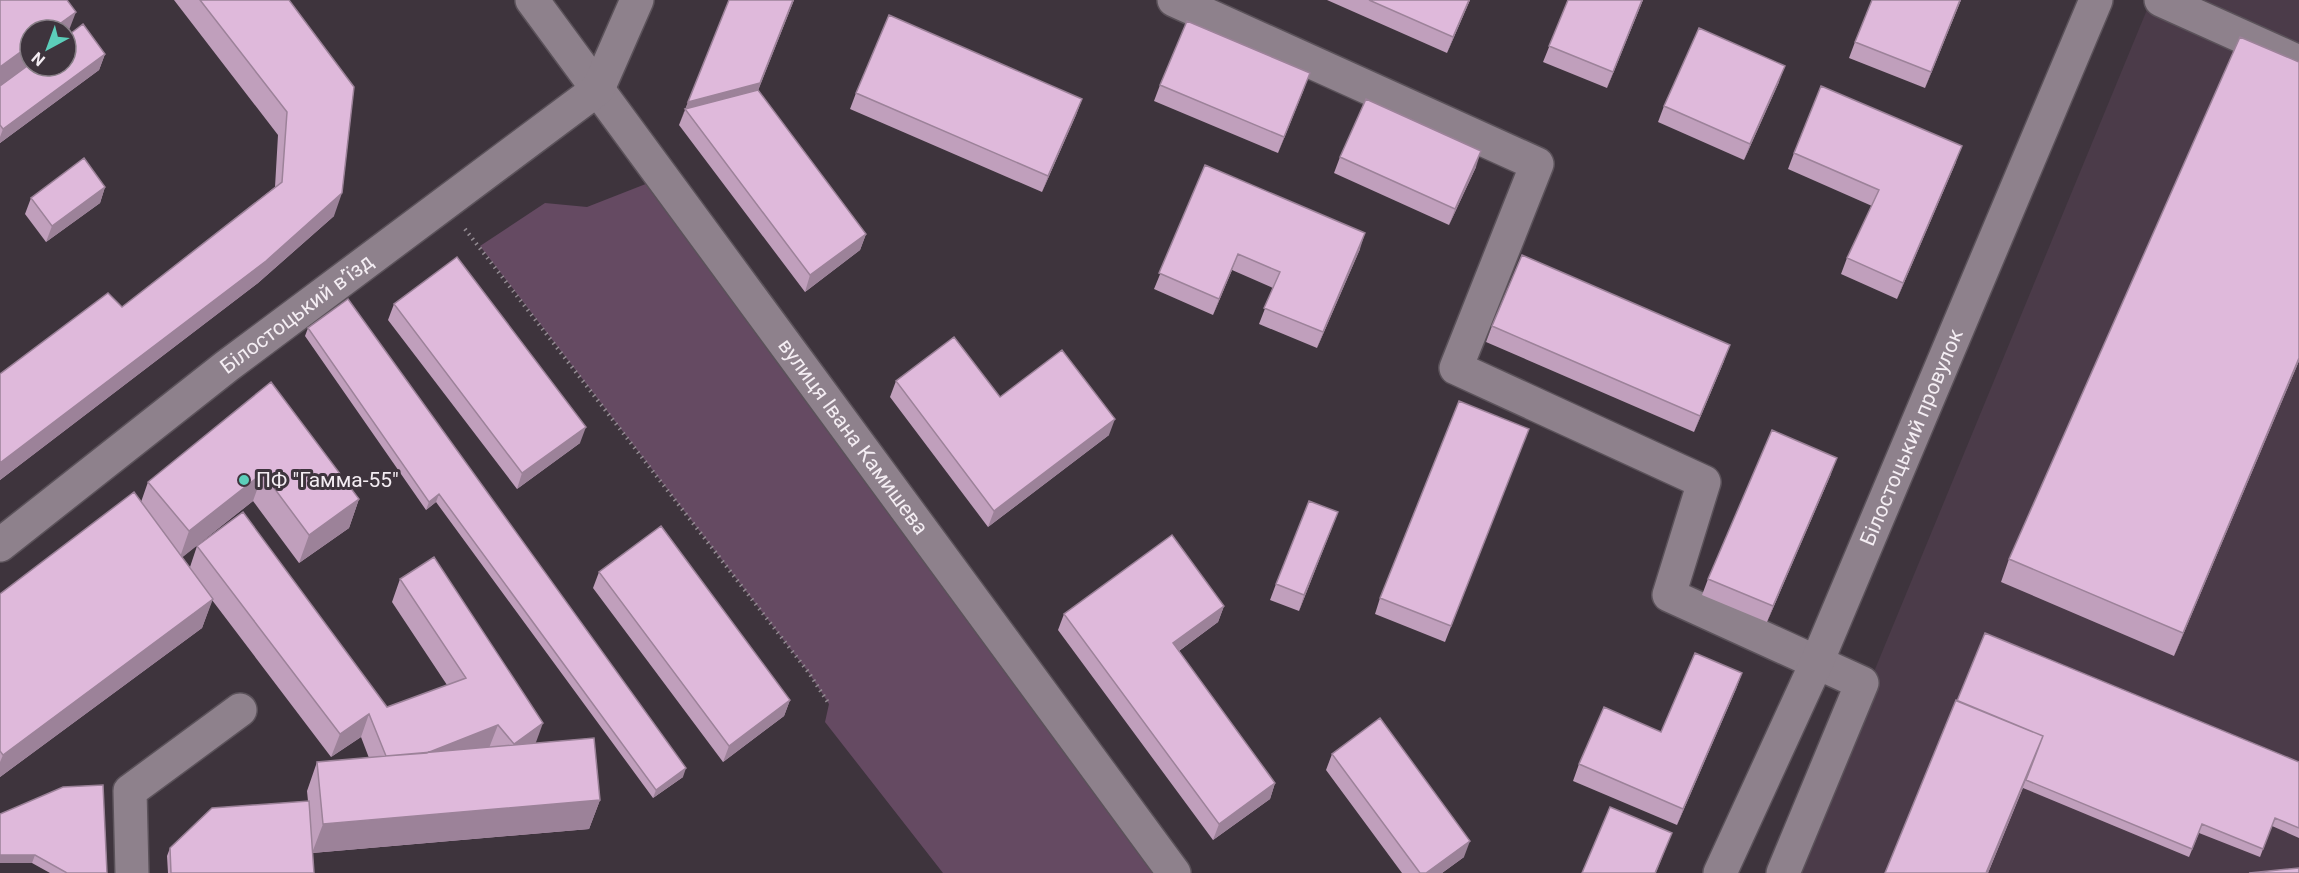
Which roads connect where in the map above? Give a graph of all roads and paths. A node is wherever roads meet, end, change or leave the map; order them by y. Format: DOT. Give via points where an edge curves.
graph roads {
  1 [pos="532,0"];
  2 [pos="637,0"];
  3 [pos="1174,0"];
  4 [pos="2096,0"];
  5 [pos="2161,0"];
  6 [pos="2299,62"];
  7 [pos="598,89"];
  8 [pos="443,204"];
  9 [pos="0,545"];
  10 [pos="1816,664"];
  11 [pos="830,704"];
  12 [pos="240,710"];
  13 [pos="132,873"];
  14 [pos="1174,873"];
  15 [pos="1720,873"];
  16 [pos="1783,873"];
  1 -- 7 [label="street, вулиця Івана Камишева"];
  2 -- 7 [label="street"];
  3 -- 10 [label="street" via="1537,164 1456,368 1704,482 1669,596"];
  4 -- 10 [label="street, Білостоцький провулок"];
  5 -- 6 [label="street"];
  7 -- 8 [label="street, Білостоцький в’їзд"];
  7 -- 14 [label="street, вулиця Івана Камишева"];
  8 -- 9 [label="street, Білостоцький в’їзд" via="227,366"];
  8 -- 11 [label="path" via="495,265"];
  10 -- 15 [label="street, Білостоцький провулок"];
  10 -- 16 [label="street" via="1862,683"];
  12 -- 13 [label="street" via="130,791"];
}
